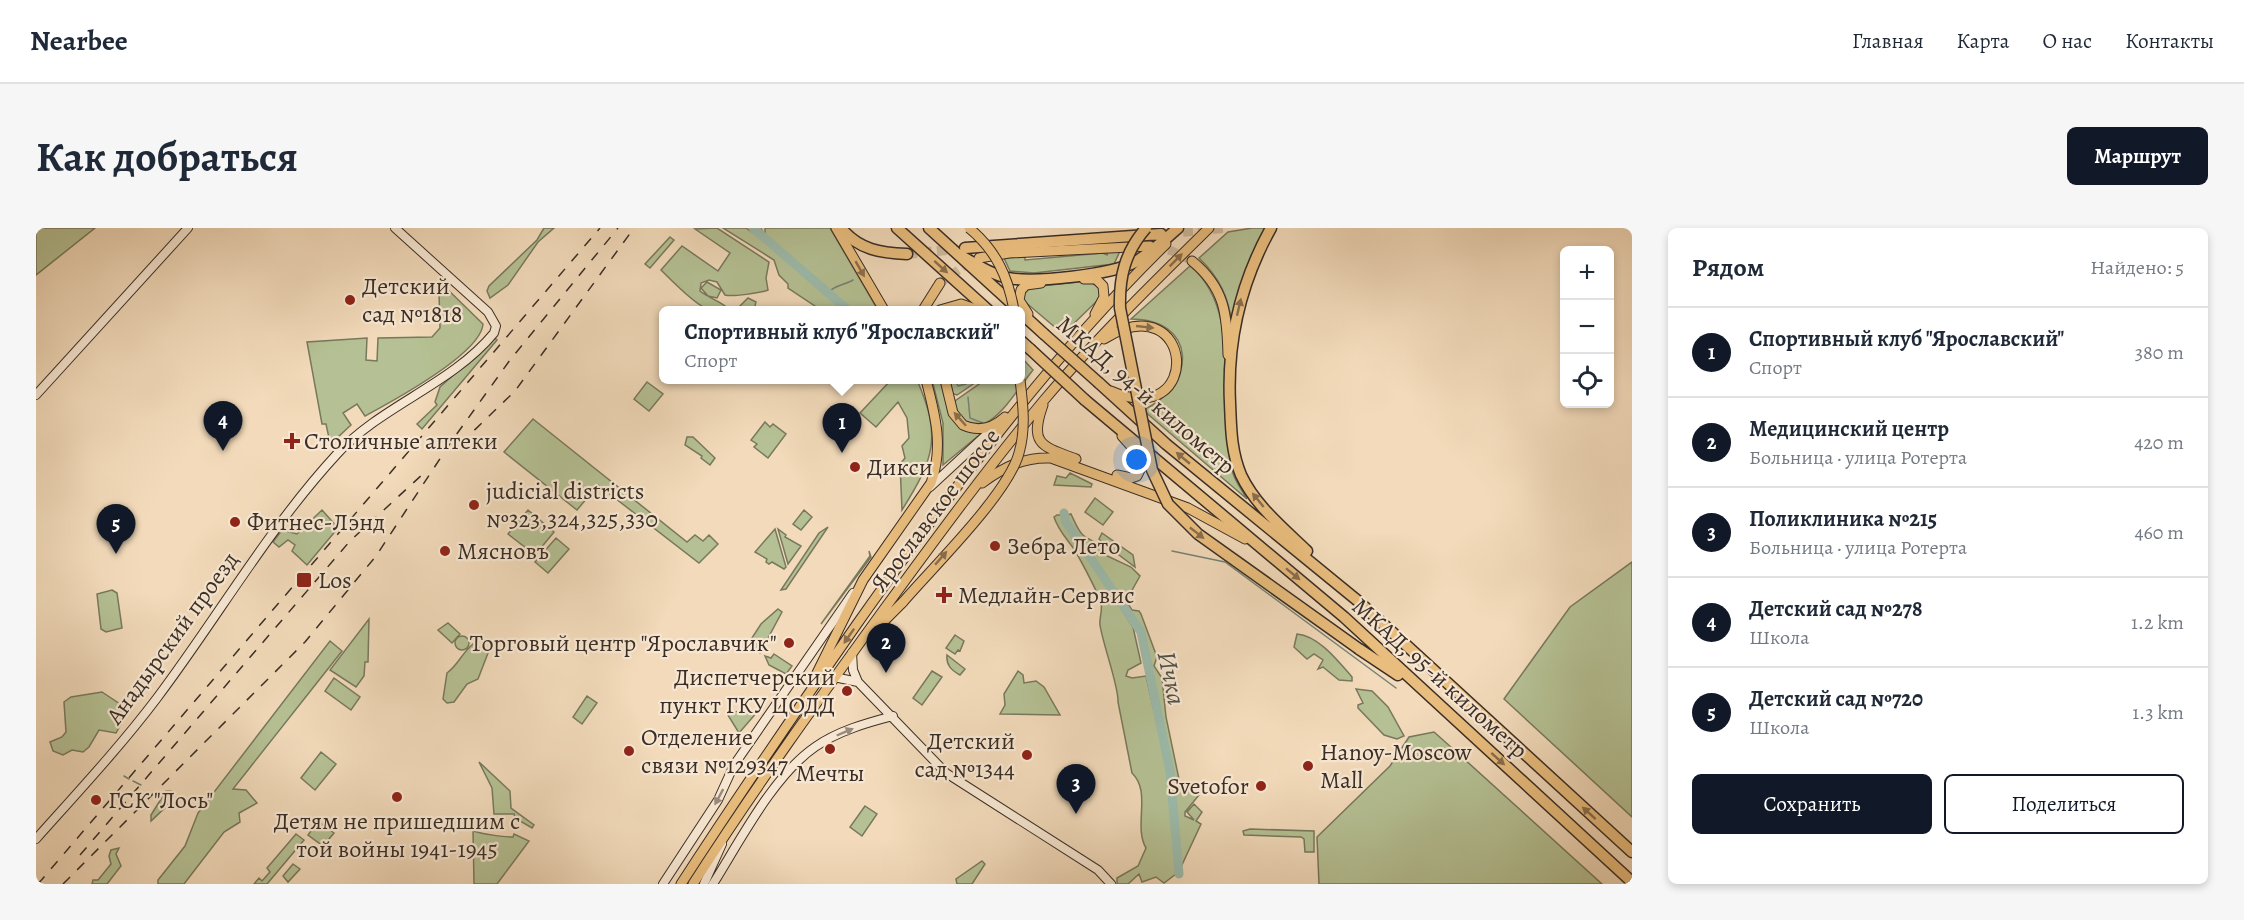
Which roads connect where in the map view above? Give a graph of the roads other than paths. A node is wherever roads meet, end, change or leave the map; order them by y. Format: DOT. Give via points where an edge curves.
graph roads {
  1 [pos="188,228"];
  2 [pos="396,228"];
  3 [pos="838,228"];
  4 [pos="897,228"];
  5 [pos="929,228"];
  6 [pos="969,228"];
  7 [pos="1146,228"];
  8 [pos="1181,228"];
  9 [pos="1209,228"];
  10 [pos="1271,228"];
  11 [pos="1161,234"];
  12 [pos="1150,246"];
  13 [pos="961,251"];
  14 [pos="908,254"];
  15 [pos="979,258"];
  16 [pos="1192,261"];
  17 [pos="940,283"];
  18 [pos="882,306"];
  19 [pos="926,306"];
  20 [pos="984,306"];
  21 [pos="1013,306"];
  22 [pos="1015,306"];
  23 [pos="1023,306"];
  24 [pos="1025,308"];
  25 [pos="1025,316"];
  26 [pos="1041,331"];
  27 [pos="1082,334"];
  28 [pos="1025,344"];
  29 [pos="1092,347"];
  30 [pos="925,384"];
  31 [pos="946,384"];
  32 [pos="1020,384"];
  33 [pos="1102,386"];
  34 [pos="36,395"];
  35 [pos="1229,396"];
  36 [pos="1046,398"];
  37 [pos="1020,403"];
  38 [pos="998,424"];
  39 [pos="1113,425"];
  40 [pos="973,490"];
  41 [pos="927,491"];
  42 [pos="1244,509"];
  43 [pos="1215,511"];
  44 [pos="1265,551"];
  45 [pos="863,580"];
  46 [pos="1358,601"];
  47 [pos="852,653"];
  48 [pos="834,677"];
  49 [pos="858,682"];
  50 [pos="1424,692"];
  51 [pos="801,704"];
  52 [pos="893,716"];
  53 [pos="728,830"];
  54 [pos="36,839"];
  55 [pos="1632,852"];
  56 [pos="1632,882"];
  57 [pos="663,884"];
  58 [pos="681,884"];
  59 [pos="693,884"];
  60 [pos="704,884"];
  61 [pos="713,884"];
  62 [pos="1111,884"];
  1 -- 34 [label="street"];
  2 -- 54 [label="street, Анадырский проезд" via="494,320 494,333 462,365 362,431 320,474 273,531 158,697"];
  3 -- 14 [label="highway" via="874,252"];
  3 -- 18 [label="main road, one-way"];
  4 -- 20 [label="highway, one-way"];
  5 -- 13 [label="highway, МКАД, 94-й километр"];
  6 -- 21 [label="main road, bridge" via="996,257"];
  7 -- 50 [label="highway, one-way, bridge" via="1125,262 1120,308 1146,450 1159,490 1181,520 1198,534"];
  8 -- 13 [label="highway" via="1135,262 1089,274 1009,278 997,275"];
  8 -- 27 [label="main road"];
  29 -- 9 [label="main road, Ярославское шоссе, one-way"];
  35 -- 10 [label="highway, one-way" via="1240,302"];
  11 -- 13 [label="highway"];
  12 -- 15 [label="main road" via="1020,252"];
  13 -- 22 [label="highway, МКАД, 94-й километр"];
  16 -- 35 [label="main road" via="1213,280 1224,308"];
  17 -- 19 [label="main road"];
  23 -- 27 [label="main road" via="1019,300 1026,285 1096,279 1103,286 1104,297"];
  24 -- 26 [label="main road"];
  25 -- 26 [label="highway, МКАД, 94-й километр"];
  26 -- 33 [label="highway, МКАД, 94-й километр, bridge"];
  27 -- 37 [label="main road"];
  28 -- 39 [label="highway, МКАД, 94-й километр, bridge"];
  29 -- 33 [label="main road, one-way" via="1125,328 1137,326 1158,329 1176,353 1174,375 1162,393 1151,399 1138,400"];
  29 -- 36 [label="main road, Ярославское шоссе"];
  30 -- 41 [label="main road" via="938,450 935,473"];
  38 -- 31 [label="main road, one-way" via="977,428 963,425 953,413"];
  47 -- 32 [label="main road, one-way, bridge" via="991,502 1013,470 1023,432"];
  42 -- 33 [label="highway, МКАД, 94-й километр, one-way"];
  46 -- 35 [label="highway, one-way" via="1250,490 1233,448"];
  36 -- 39 [label="main road" via="1036,430 1042,444 1122,477 1137,476 1142,460"];
  36 -- 40 [label="main road, Ярославское шоссе"];
  37 -- 38 [label="main road"];
  37 -- 51 [label="main road, Ярославское шоссе, one-way"];
  38 -- 41 [label="street"];
  39 -- 43 [label="highway, МКАД, 94-й километр"];
  40 -- 44 [label="main road" via="1013,463 1039,458 1057,460 1197,512"];
  40 -- 47 [label="main road, Ярославское шоссе"];
  41 -- 45 [label="main road"];
  42 -- 46 [label="highway, МКАД, 95-й километр"];
  43 -- 44 [label="highway, МКАД, 95-й километр"];
  44 -- 50 [label="highway, МКАД, 95-й километр, one-way" via="1344,617"];
  45 -- 51 [label="main road"];
  45 -- 57 [label="street, one-way" via="740,757 718,800"];
  55 -- 46 [label="highway, МКАД, 95-й километр, one-way"];
  47 -- 48 [label="main road, Ярославское шоссе"];
  47 -- 49 [label="street"];
  48 -- 49 [label="street"];
  48 -- 53 [label="main road, Ярославское шоссе"];
  49 -- 52 [label="street"];
  50 -- 56 [label="highway, МКАД, 95-й километр, one-way"];
  51 -- 58 [label="main road, Ярославское шоссе"];
  61 -- 52 [label="street, one-way" via="760,811 804,755 825,740"];
  52 -- 62 [label="street" via="946,773 1098,870"];
  53 -- 59 [label="main road, Ярославское шоссе"];
  53 -- 60 [label="street"];
}
